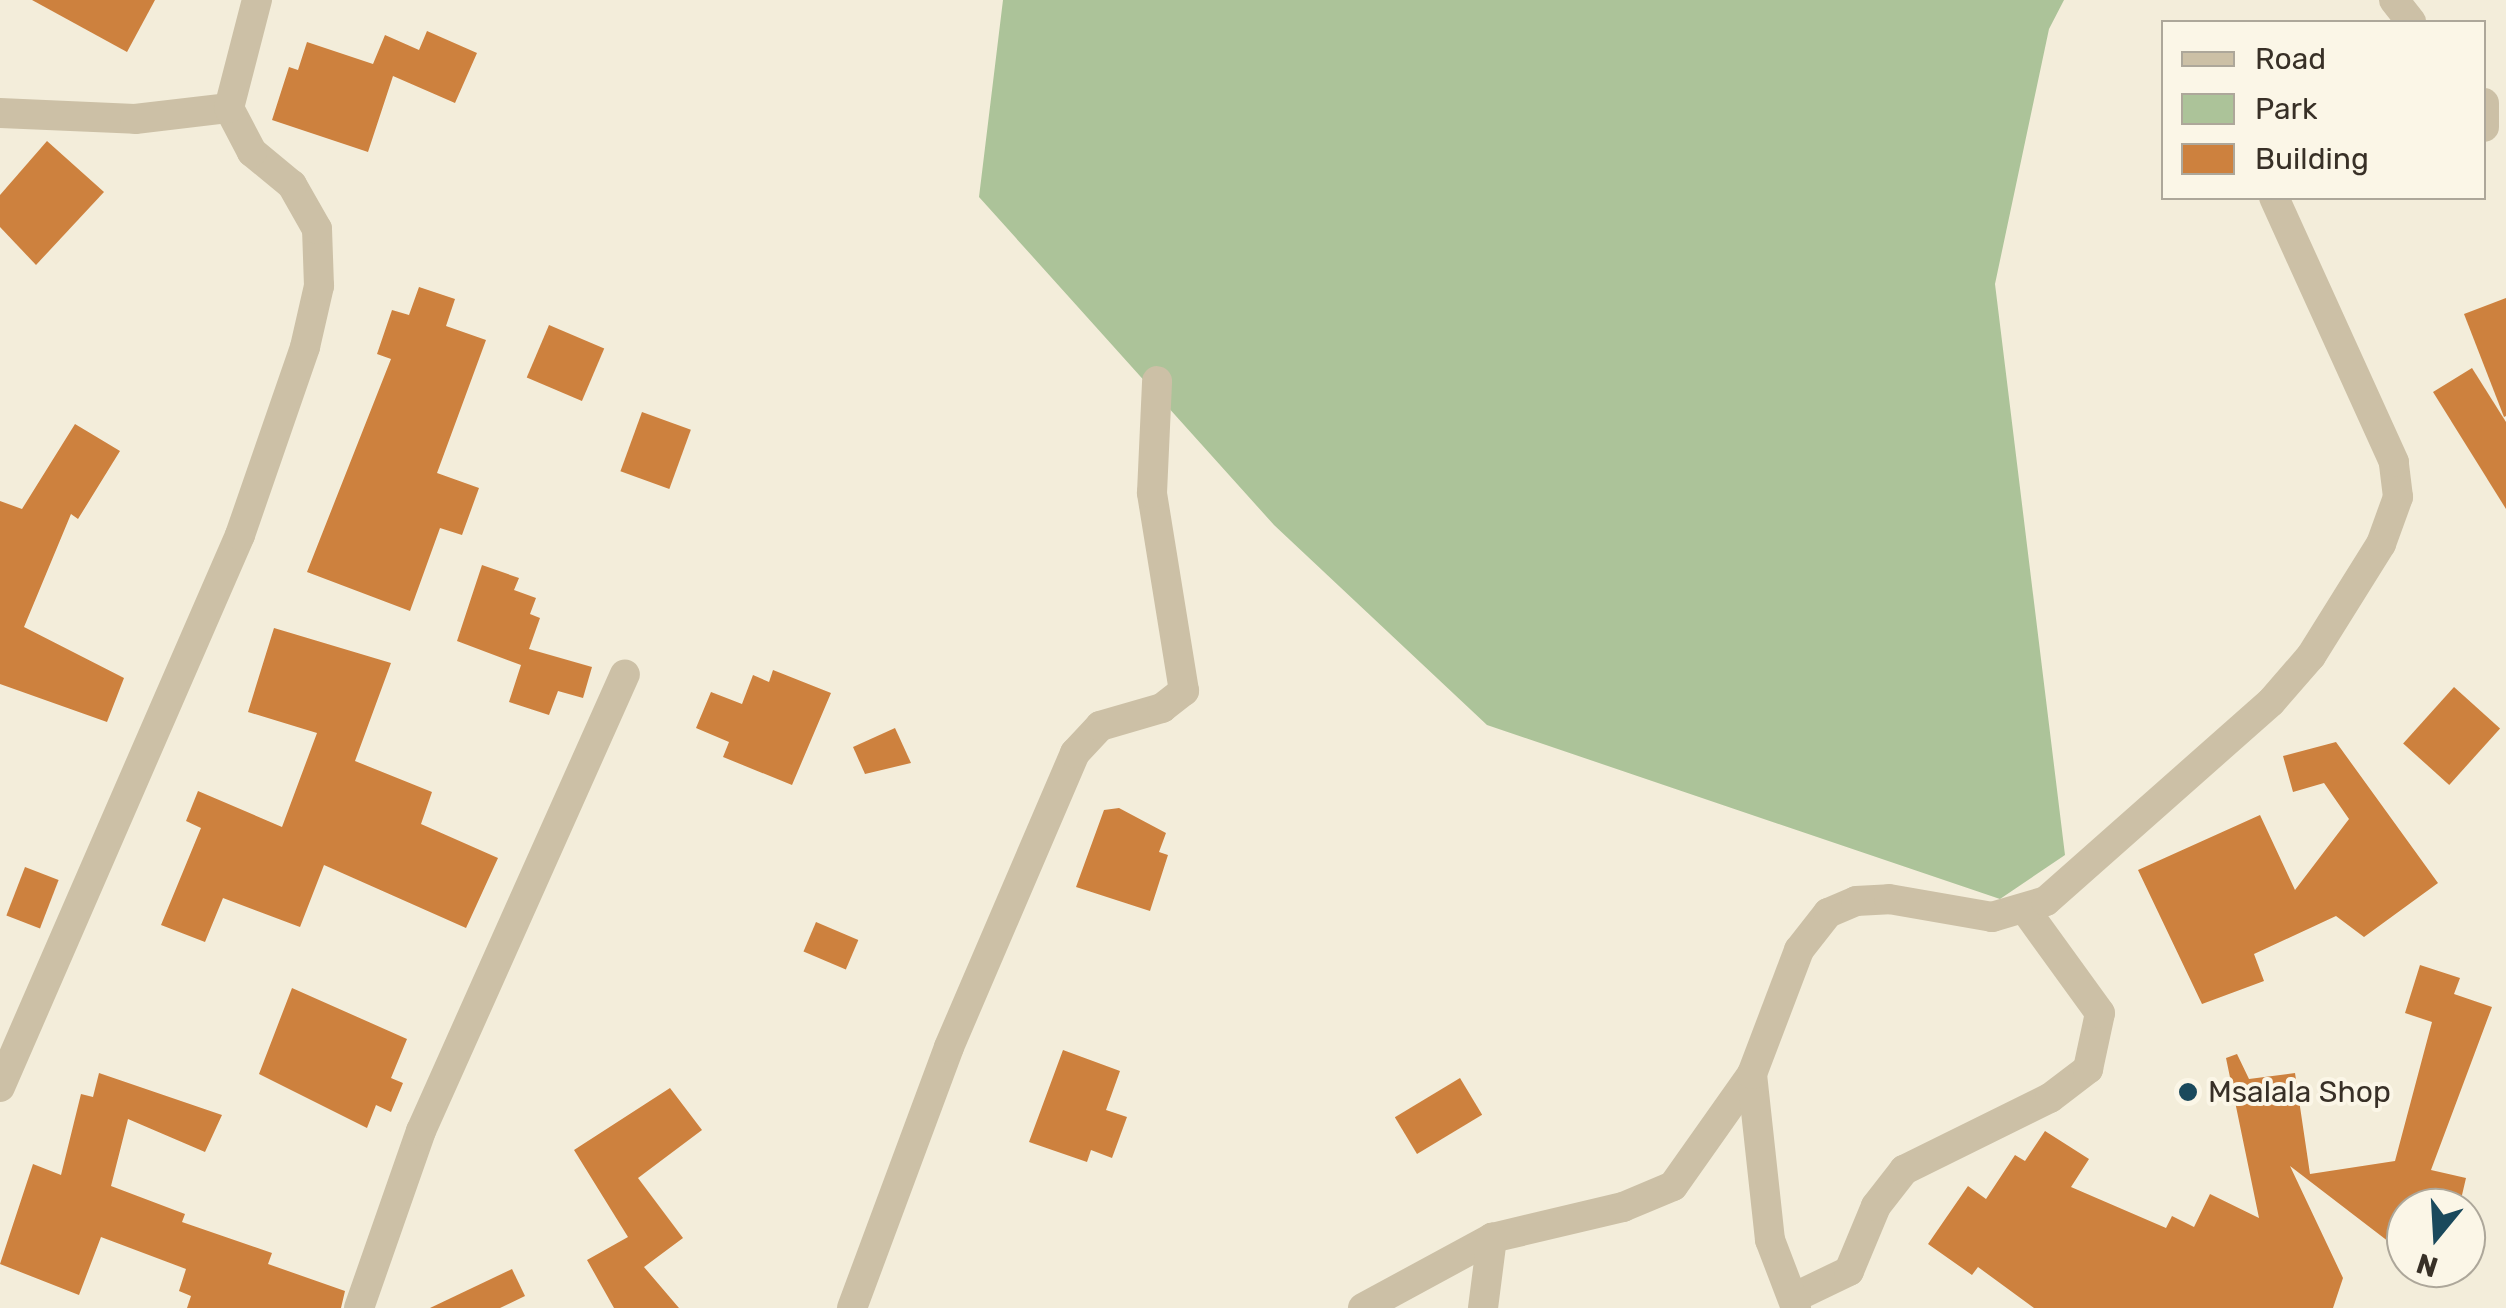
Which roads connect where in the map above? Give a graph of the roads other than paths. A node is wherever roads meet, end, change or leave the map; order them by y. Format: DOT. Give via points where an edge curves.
graph roads {
  1 [pos="257,0"];
  2 [pos="2394,0"];
  3 [pos="2409,20"];
  4 [pos="229,108"];
  5 [pos="0,112"];
  6 [pos="2275,200"];
  7 [pos="1157,382"];
  8 [pos="625,674"];
  9 [pos="2028,912"];
  10 [pos="1752,1074"];
  11 [pos="0,1087"];
  12 [pos="1492,1238"];
  13 [pos="1795,1303"];
  14 [pos="359,1308"];
  15 [pos="852,1308"];
  16 [pos="1363,1308"];
  17 [pos="1483,1308"];
  1 -- 4 [label="street"];
  2 -- 3 [label="street"];
  4 -- 5 [label="street" via="135,119"];
  4 -- 11 [label="street" via="252,152 292,185 316,229 318,286 305,346 240,536"];
  6 -- 9 [label="street" via="2394,462 2398,497 2353,592 2272,702"];
  7 -- 15 [label="street" via="1152,493 1184,691 1162,708 1100,726 1075,753 949,1047"];
  8 -- 14 [label="street" via="421,1131"];
  9 -- 10 [label="street" via="1992,917 1889,898 1828,913 1800,950"];
  9 -- 13 [label="street" via="2100,1012 2088,1069 2050,1098 1904,1170 1876,1206 1848,1271"];
  10 -- 12 [label="street" via="1673,1186 1623,1207"];
  10 -- 13 [label="street" via="1770,1240"];
  12 -- 16 [label="street"];
  12 -- 17 [label="street"];
}
